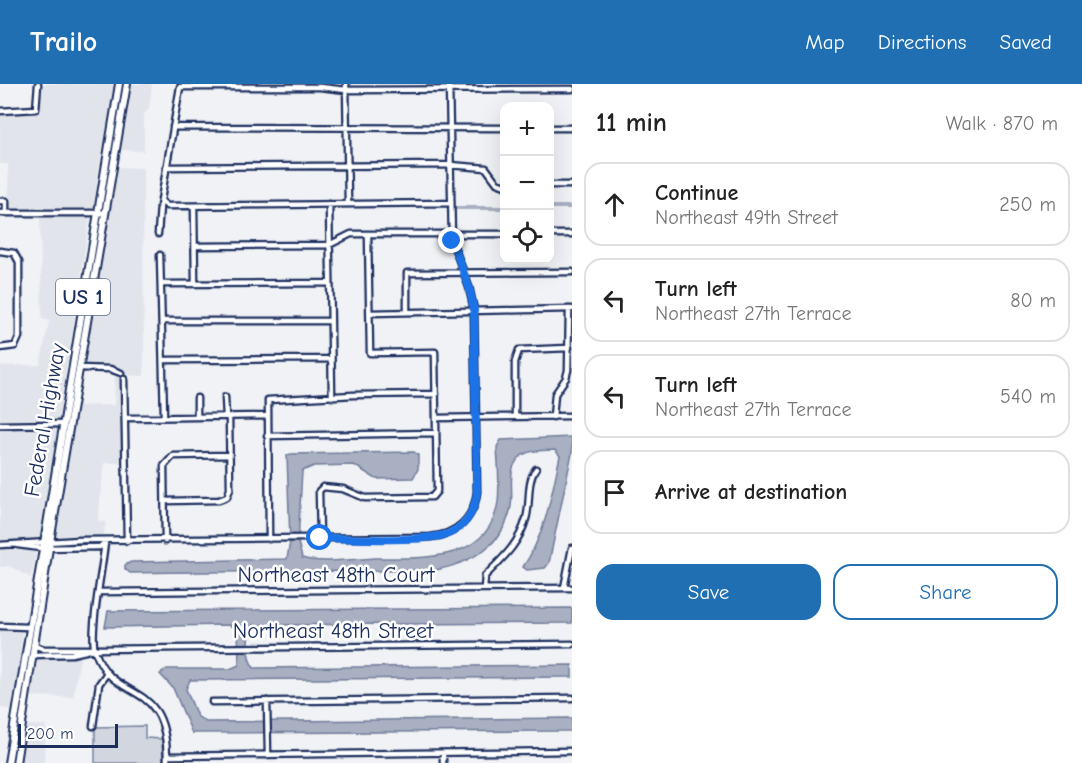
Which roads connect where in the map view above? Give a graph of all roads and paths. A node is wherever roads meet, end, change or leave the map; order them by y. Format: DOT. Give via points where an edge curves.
graph roads {
  1 [pos="38,84"];
  2 [pos="119,84"];
  3 [pos="127,84"];
  4 [pos="180,86"];
  5 [pos="449,86"];
  6 [pos="346,87"];
  7 [pos="489,87"];
  8 [pos="545,87"];
  9 [pos="572,89"];
  10 [pos="0,111"];
  11 [pos="113,117"];
  12 [pos="173,127"];
  13 [pos="449,127"];
  14 [pos="347,128"];
  15 [pos="500,128"];
  16 [pos="554,128"];
  17 [pos="572,128"];
  18 [pos="119,133"];
  19 [pos="450,165"];
  20 [pos="347,166"];
  21 [pos="166,167"];
  22 [pos="500,184"];
  23 [pos="554,185"];
  24 [pos="572,185"];
  25 [pos="0,201"];
  26 [pos="160,203"];
  27 [pos="451,203"];
  28 [pos="329,204"];
  29 [pos="348,204"];
  30 [pos="194,206"];
  31 [pos="3,213"];
  32 [pos="97,213"];
  33 [pos="105,213"];
  34 [pos="158,234"];
  35 [pos="368,234"];
  36 [pos="452,234"];
  37 [pos="500,234"];
  38 [pos="554,234"];
  39 [pos="572,234"];
  40 [pos="329,244"];
  41 [pos="195,246"];
  42 [pos="0,251"];
  43 [pos="160,255"];
  44 [pos="463,272"];
  45 [pos="572,272"];
  46 [pos="87,276"];
  47 [pos="195,283"];
  48 [pos="330,283"];
  49 [pos="162,284"];
  50 [pos="92,290"];
  51 [pos="84,293"];
  52 [pos="90,307"];
  53 [pos="571,309"];
  54 [pos="474,310"];
  55 [pos="407,312"];
  56 [pos="369,313"];
  57 [pos="162,321"];
  58 [pos="331,321"];
  59 [pos="0,348"];
  60 [pos="568,348"];
  61 [pos="74,352"];
  62 [pos="331,359"];
  63 [pos="163,360"];
  64 [pos="79,368"];
  65 [pos="121,373"];
  66 [pos="124,379"];
  67 [pos="436,394"];
  68 [pos="225,397"];
  69 [pos="66,398"];
  70 [pos="197,398"];
  71 [pos="332,398"];
  72 [pos="72,409"];
  73 [pos="267,416"];
  74 [pos="572,416"];
  75 [pos="164,417"];
  76 [pos="197,417"];
  77 [pos="227,417"];
  78 [pos="476,417"];
  79 [pos="515,417"];
  80 [pos="553,417"];
  81 [pos="126,418"];
  82 [pos="436,418"];
  83 [pos="62,424"];
  84 [pos="0,425"];
  85 [pos="436,433"];
  86 [pos="267,436"];
  87 [pos="67,442"];
  88 [pos="229,455"];
  89 [pos="536,469"];
  90 [pos="165,501"];
  91 [pos="320,538"];
  92 [pos="269,539"];
  93 [pos="165,541"];
  94 [pos="105,542"];
  95 [pos="127,542"];
  96 [pos="0,545"];
  97 [pos="41,545"];
  98 [pos="49,545"];
  99 [pos="572,548"];
  100 [pos="564,588"];
  101 [pos="572,588"];
  102 [pos="484,590"];
  103 [pos="99,592"];
  104 [pos="0,626"];
  105 [pos="28,627"];
  106 [pos="34,642"];
  107 [pos="572,644"];
  108 [pos="94,649"];
  109 [pos="32,655"];
  110 [pos="107,673"];
  111 [pos="572,698"];
  112 [pos="267,701"];
  113 [pos="212,702"];
  114 [pos="93,726"];
  115 [pos="10,744"];
  116 [pos="572,752"];
  117 [pos="443,753"];
  118 [pos="268,755"];
  119 [pos="167,756"];
  120 [pos="8,763"];
  121 [pos="16,763"];
  122 [pos="167,763"];
  123 [pos="443,763"];
  1 -- 10 [label="street" via="36,109"];
  2 -- 11 [label="main road, Federal Highway / US 1"];
  3 -- 18 [label="main road, Federal Highway / US 1"];
  4 -- 6 [label="street"];
  4 -- 12 [label="street"];
  5 -- 6 [label="street"];
  5 -- 7 [label="street"];
  5 -- 13 [label="street"];
  6 -- 14 [label="street"];
  7 -- 8 [label="street"];
  8 -- 9 [label="street"];
  11 -- 18 [label="main road"];
  11 -- 32 [label="main road, Federal Highway / US 1"];
  12 -- 14 [label="street"];
  12 -- 21 [label="street"];
  13 -- 14 [label="street"];
  13 -- 15 [label="street"];
  13 -- 19 [label="street"];
  14 -- 20 [label="street"];
  16 -- 17 [label="street"];
  18 -- 33 [label="main road, Federal Highway / US 1"];
  19 -- 20 [label="street"];
  19 -- 22 [label="street" via="486,168"];
  19 -- 27 [label="street"];
  20 -- 21 [label="street"];
  20 -- 29 [label="street"];
  21 -- 26 [label="street"];
  23 -- 24 [label="street"];
  25 -- 31 [label="street" via="6,201"];
  26 -- 30 [label="street"];
  26 -- 34 [label="street"];
  27 -- 29 [label="street"];
  27 -- 36 [label="street"];
  28 -- 29 [label="street"];
  28 -- 30 [label="street"];
  28 -- 40 [label="street"];
  30 -- 41 [label="street"];
  31 -- 32 [label="street"];
  32 -- 33 [label="street"];
  32 -- 46 [label="main road, Federal Highway / US 1"];
  33 -- 50 [label="main road, Federal Highway / US 1"];
  35 -- 36 [label="street"];
  35 -- 40 [label="street" via="351,234"];
  35 -- 56 [label="street"];
  36 -- 37 [label="street"];
  36 -- 44 [label="street"];
  38 -- 39 [label="street"];
  40 -- 41 [label="street"];
  40 -- 48 [label="street"];
  41 -- 47 [label="street"];
  42 -- 59 [label="street" via="14,253 19,262 19,337 15,346"];
  43 -- 49 [label="street"];
  44 -- 45 [label="street"];
  44 -- 54 [label="street"];
  44 -- 55 [label="street" via="407,273"];
  46 -- 50 [label="main road"];
  46 -- 51 [label="main road, Federal Highway / US 1"];
  47 -- 48 [label="street"];
  47 -- 49 [label="street"];
  48 -- 58 [label="street"];
  49 -- 57 [label="street"];
  50 -- 52 [label="main road, Federal Highway / US 1"];
  51 -- 52 [label="main road"];
  51 -- 61 [label="main road, Federal Highway / US 1"];
  52 -- 64 [label="main road, Federal Highway / US 1"];
  53 -- 54 [label="street"];
  53 -- 60 [label="street"];
  54 -- 55 [label="street"];
  54 -- 78 [label="street"];
  55 -- 56 [label="street"];
  56 -- 67 [label="street" via="370,352 435,352"];
  57 -- 58 [label="street"];
  57 -- 63 [label="street"];
  58 -- 62 [label="street"];
  60 -- 79 [label="street" via="519,350 515,362"];
  60 -- 80 [label="street" via="568,370 555,394"];
  61 -- 64 [label="main road"];
  61 -- 69 [label="main road, Federal Highway / US 1"];
  62 -- 63 [label="street"];
  62 -- 71 [label="street"];
  63 -- 75 [label="street"];
  64 -- 65 [label="street"];
  64 -- 72 [label="main road, Federal Highway / US 1"];
  66 -- 81 [label="street"];
  67 -- 71 [label="street"];
  67 -- 82 [label="street"];
  68 -- 77 [label="street"];
  69 -- 72 [label="main road"];
  69 -- 83 [label="main road, Federal Highway / US 1"];
  70 -- 76 [label="street"];
  71 -- 73 [label="street" via="271,398"];
  72 -- 87 [label="main road, Federal Highway / US 1"];
  73 -- 77 [label="street"];
  73 -- 86 [label="street"];
  74 -- 80 [label="street"];
  75 -- 76 [label="street"];
  75 -- 81 [label="street"];
  76 -- 77 [label="street"];
  77 -- 88 [label="street"];
  78 -- 79 [label="street"];
  78 -- 82 [label="street"];
  78 -- 91 [label="street" via="476,500 465,522 443,535"];
  79 -- 80 [label="street"];
  81 -- 95 [label="street"];
  82 -- 85 [label="street"];
  83 -- 84 [label="street"];
  83 -- 87 [label="main road"];
  83 -- 97 [label="main road, Federal Highway / US 1"];
  85 -- 86 [label="street"];
  85 -- 91 [label="street" via="435,495 364,498 337,487 320,488"];
  86 -- 92 [label="street"];
  87 -- 98 [label="main road, Federal Highway / US 1"];
  88 -- 90 [label="street" via="230,489 226,497"];
  88 -- 90 [label="street" via="173,456 167,460"];
  89 -- 102 [label="street" via="530,476 530,506 522,530 507,555 485,576"];
  90 -- 93 [label="street"];
  91 -- 92 [label="street"];
  92 -- 93 [label="street"];
  93 -- 95 [label="street"];
  94 -- 95 [label="street"];
  94 -- 98 [label="street" via="100,547"];
  94 -- 103 [label="street"];
  96 -- 97 [label="street"];
  97 -- 98 [label="street"];
  97 -- 105 [label="main road, Federal Highway / US 1"];
  98 -- 106 [label="main road, Federal Highway / US 1"];
  99 -- 100 [label="street"];
  100 -- 101 [label="street, Northeast 48th Court"];
  100 -- 102 [label="street, Northeast 48th Court"];
  102 -- 103 [label="street, Northeast 48th Court"];
  103 -- 108 [label="street"];
  104 -- 105 [label="street"];
  105 -- 106 [label="main road"];
  105 -- 115 [label="main road, Federal Highway / US 1"];
  106 -- 108 [label="street, Northeast 48th Street" via="45,649"];
  106 -- 109 [label="main road, Federal Highway / US 1"];
  107 -- 108 [label="street, Northeast 48th Street"];
  108 -- 109 [label="street, Northeast 48th Street"];
  108 -- 110 [label="street"];
  109 -- 121 [label="main road, Federal Highway / US 1"];
  110 -- 114 [label="street" via="99,684"];
  110 -- 119 [label="street" via="146,699 158,712 165,730"];
  111 -- 112 [label="street"];
  112 -- 113 [label="street"];
  112 -- 118 [label="street"];
  115 -- 120 [label="main road, Federal Highway / US 1"];
  115 -- 121 [label="main road"];
  116 -- 117 [label="street"];
  117 -- 118 [label="street"];
  117 -- 123 [label="street"];
  118 -- 119 [label="street"];
  119 -- 122 [label="street"];
}
